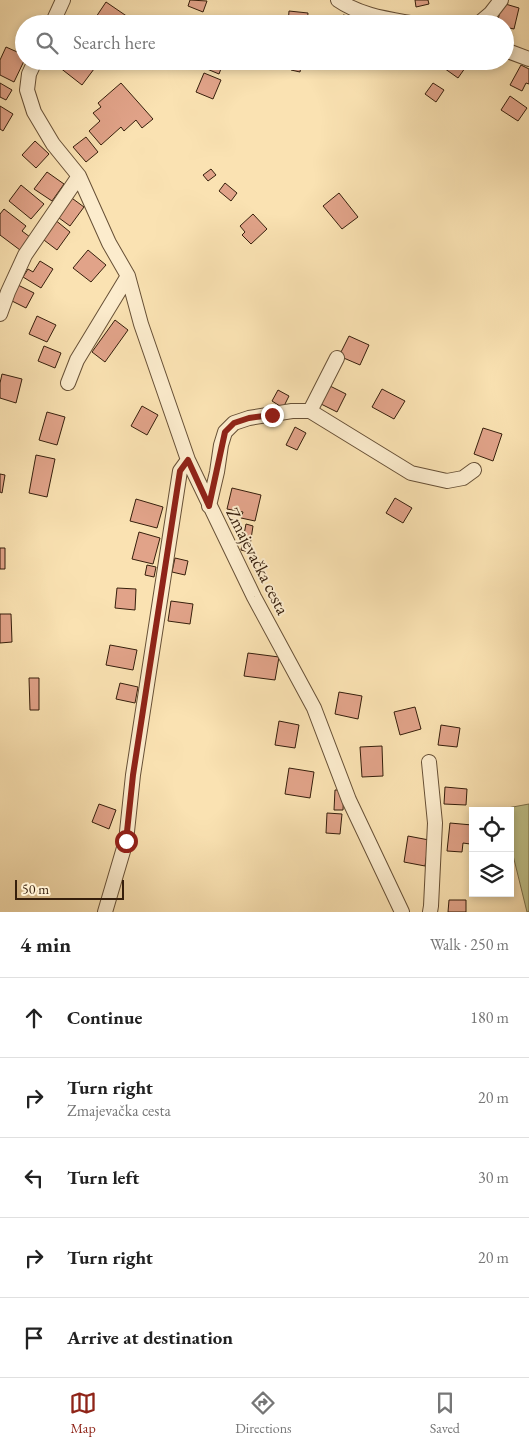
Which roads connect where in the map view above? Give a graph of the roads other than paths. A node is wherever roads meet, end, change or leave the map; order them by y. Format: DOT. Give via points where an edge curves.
graph roads {
  1 [pos="63,0"];
  2 [pos="338,0"];
  3 [pos="501,0"];
  4 [pos="56,15"];
  5 [pos="369,15"];
  6 [pos="488,15"];
  7 [pos="514,53"];
  8 [pos="529,59"];
  9 [pos="31,70"];
  10 [pos="79,176"];
  11 [pos="128,276"];
  12 [pos="0,314"];
  13 [pos="337,358"];
  14 [pos="68,383"];
  15 [pos="310,411"];
  16 [pos="188,460"];
  17 [pos="474,470"];
  18 [pos="209,506"];
  19 [pos="430,762"];
  20 [pos="104,912"];
  21 [pos="402,912"];
  22 [pos="430,912"];
  1 -- 4 [label="street"];
  2 -- 5 [label="street"];
  3 -- 6 [label="street"];
  7 -- 8 [label="street"];
  9 -- 10 [label="street, Zmajevačka cesta" via="27,90 34,112 53,144"];
  10 -- 11 [label="street, Zmajevačka cesta" via="109,243"];
  10 -- 12 [label="street" via="25,255"];
  11 -- 14 [label="street" via="77,360"];
  11 -- 16 [label="street, Zmajevačka cesta" via="141,324"];
  13 -- 15 [label="street"];
  15 -- 17 [label="street" via="411,473 447,481 463,478"];
  15 -- 18 [label="street" via="292,411 234,423 223,438"];
  16 -- 18 [label="street, Zmajevačka cesta"];
  16 -- 20 [label="street" via="180,471 126,841"];
  18 -- 21 [label="street, Zmajevačka cesta" via="314,708 349,800"];
  19 -- 22 [label="street" via="435,823"];
}
